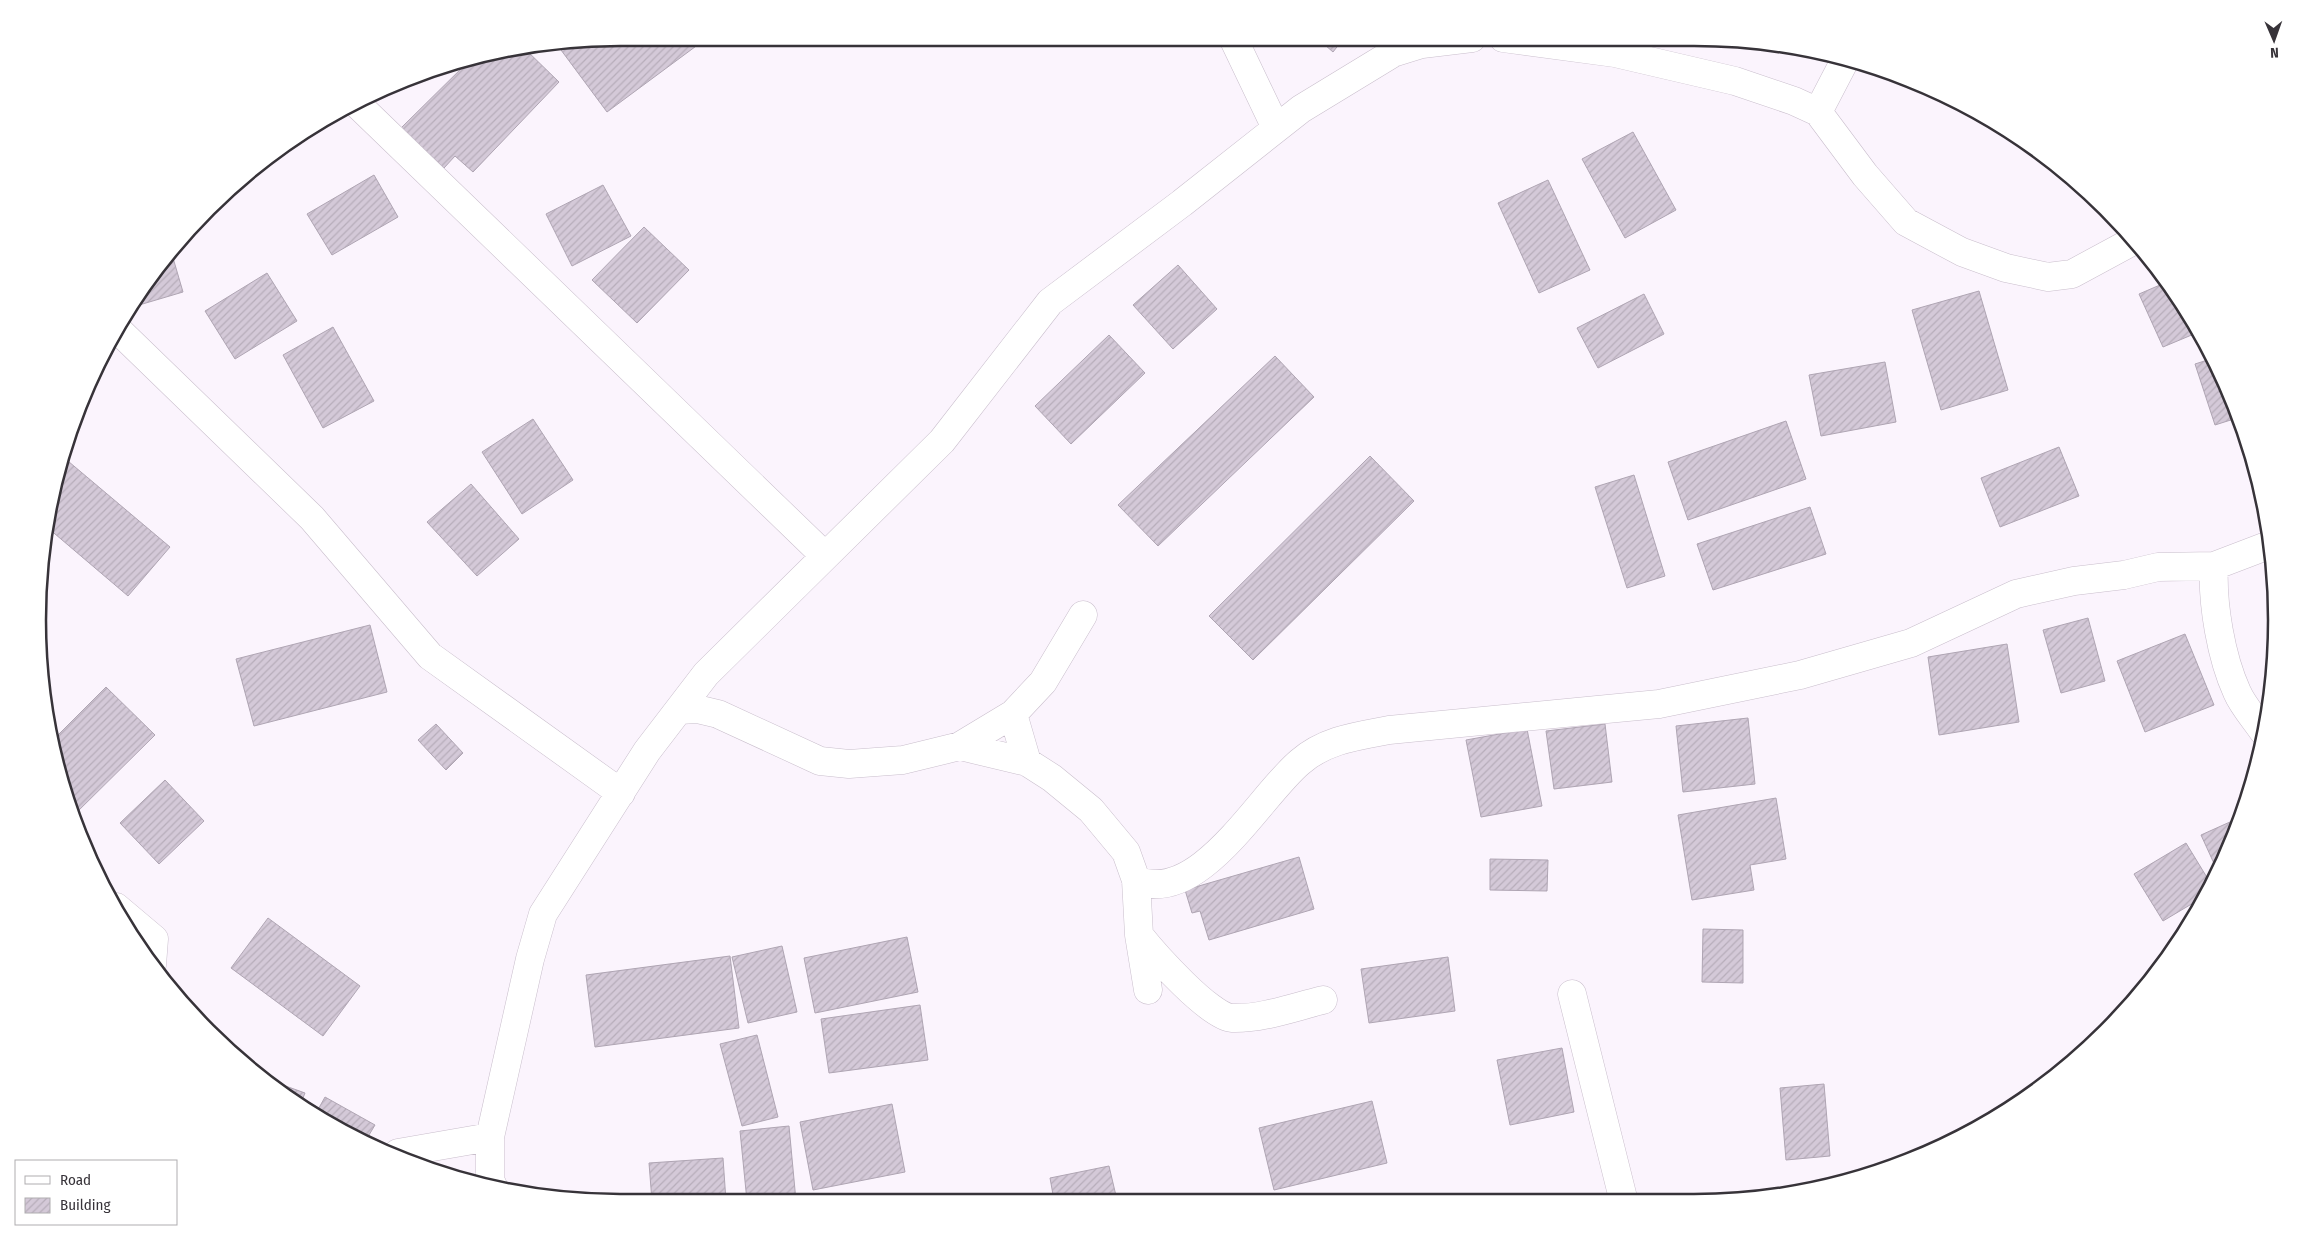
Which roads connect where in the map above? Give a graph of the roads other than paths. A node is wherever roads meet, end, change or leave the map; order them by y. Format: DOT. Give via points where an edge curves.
graph roads {
  1 [pos="1237,46"];
  2 [pos="1416,46"];
  3 [pos="1559,46"];
  4 [pos="1842,66"];
  5 [pos="361,108"];
  6 [pos="1818,112"];
  7 [pos="1276,128"];
  8 [pos="2127,244"];
  9 [pos="122,334"];
  10 [pos="2263,547"];
  11 [pos="825,556"];
  12 [pos="2214,566"];
  13 [pos="1083,615"];
  14 [pos="679,710"];
  15 [pos="1013,714"];
  16 [pos="2258,724"];
  17 [pos="960,746"];
  18 [pos="1027,762"];
  19 [pos="621,793"];
  20 [pos="1136,880"];
  21 [pos="131,919"];
  22 [pos="1139,935"];
  23 [pos="153,953"];
  24 [pos="1148,990"];
  25 [pos="1572,994"];
  26 [pos="1323,1000"];
  27 [pos="490,1137"];
  28 [pos="452,1144"];
  29 [pos="405,1152"];
  30 [pos="485,1177"];
  31 [pos="491,1179"];
  32 [pos="1622,1194"];
  1 -- 7 [label="street"];
  2 -- 7 [label="street" via="1393,53 1301,109"];
  3 -- 6 [label="street" via="1615,54 1708,75 1794,100"];
  4 -- 6 [label="street"];
  5 -- 11 [label="street"];
  6 -- 8 [label="street" via="1865,175 1906,222 1962,252 2006,268 2048,277 2072,274"];
  7 -- 11 [label="street" via="1050,302 942,441"];
  9 -- 19 [label="street" via="312,518 430,656"];
  10 -- 12 [label="street"];
  11 -- 14 [label="street" via="706,674"];
  12 -- 16 [label="street" via="2213,590 2225,657 2237,693"];
  12 -- 20 [label="street" via="2158,568 2016,594 1911,643 1800,674 1659,704 1389,730 1326,744 1300,762 1250,819 1193,872 1180,880 1147,884"];
  13 -- 15 [label="street" via="1043,682"];
  14 -- 17 [label="street" via="718,714 820,761 849,764 903,760"];
  14 -- 19 [label="street" via="647,751"];
  15 -- 17 [label="street"];
  15 -- 18 [label="street"];
  17 -- 18 [label="street"];
  18 -- 20 [label="street" via="1091,810 1126,852"];
  19 -- 27 [label="street" via="543,914"];
  20 -- 22 [label="street"];
  21 -- 23 [label="street" via="154,939"];
  22 -- 24 [label="street"];
  22 -- 26 [label="street" via="1213,1012 1231,1018 1264,1015"];
  25 -- 32 [label="street"];
  27 -- 28 [label="street"];
  27 -- 31 [label="street"];
  28 -- 29 [label="street"];
  28 -- 30 [label="street"];
}
